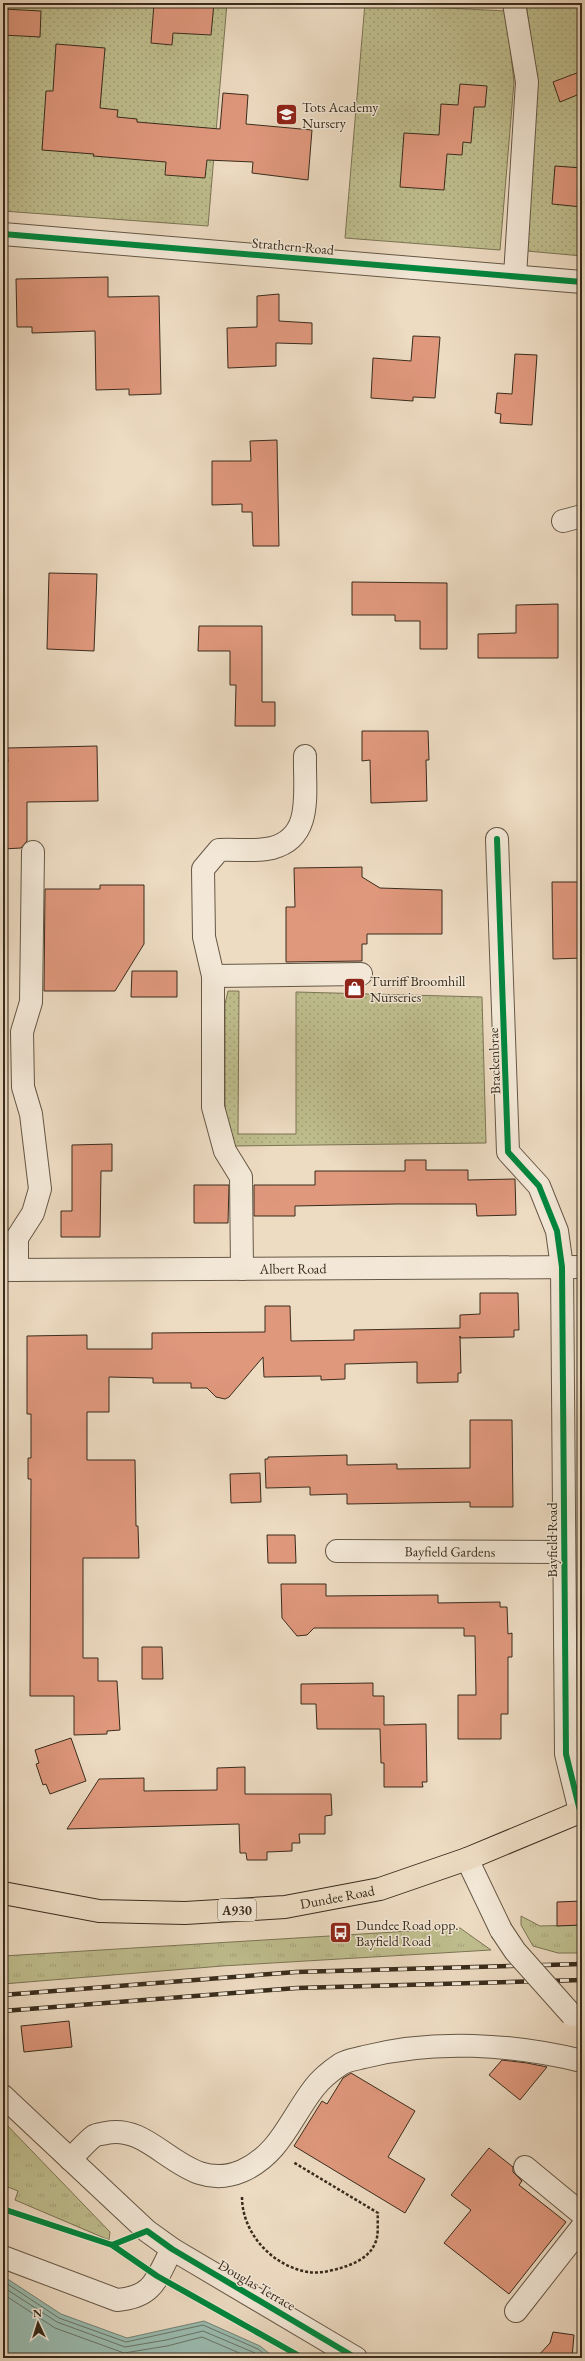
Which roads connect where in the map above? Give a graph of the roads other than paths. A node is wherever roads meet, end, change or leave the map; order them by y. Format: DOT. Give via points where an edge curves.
graph roads {
  1 [pos="514,3"];
  2 [pos="3,234"];
  3 [pos="515,276"];
  4 [pos="582,282"];
  5 [pos="305,756"];
  6 [pos="497,839"];
  7 [pos="33,852"];
  8 [pos="361,974"];
  9 [pos="213,976"];
  10 [pos="572,1267"];
  11 [pos="242,1269"];
  12 [pos="10,1270"];
  13 [pos="337,1551"];
  14 [pos="564,1552"];
  15 [pos="581,1811"];
  16 [pos="467,1859"];
  17 [pos="3,1893"];
  18 [pos="577,2017"];
  19 [pos="582,2061"];
  20 [pos="3,2096"];
  21 [pos="70,2159"];
  22 [pos="525,2167"];
  23 [pos="582,2214"];
  24 [pos="582,2227"];
  25 [pos="172,2249"];
  26 [pos="3,2258"];
  27 [pos="516,2311"];
  28 [pos="356,2358"];
  1 -- 3 [label="street" via="527,82"];
  2 -- 3 [label="street, Strathern Road"];
  3 -- 4 [label="street, Strathern Road"];
  5 -- 9 [label="street" via="304,821 293,839 271,848 219,850 203,869 204,937"];
  6 -- 10 [label="street, Brackenbrae" via="508,1152 539,1186"];
  7 -- 12 [label="street" via="31,1002 22,1032 23,1087 31,1114 40,1189 33,1212 18,1238"];
  8 -- 9 [label="street"];
  9 -- 11 [label="street" via="213,1107 225,1151 241,1177"];
  10 -- 11 [label="street, Albert Road"];
  10 -- 14 [label="street, Bayfield Road"];
  11 -- 12 [label="street, Albert Road"];
  13 -- 14 [label="street, Bayfield Gardens"];
  14 -- 15 [label="street, Bayfield Road" via="566,1754"];
  15 -- 16 [label="main road, A930"];
  16 -- 17 [label="main road, Dundee Road / A930" via="380,1889 286,1907 185,1913 99,1910"];
  16 -- 18 [label="street, bridge" via="501,1930 516,1951"];
  19 -- 21 [label="street" via="545,2052 433,2046 384,2052 342,2063 314,2087 274,2150 241,2171 215,2176 189,2170 139,2137 116,2131 95,2135"];
  20 -- 21 [label="street, Douglas Terrace"];
  21 -- 25 [label="street, Douglas Terrace" via="147,2231"];
  22 -- 23 [label="street"];
  24 -- 27 [label="street"];
  25 -- 26 [label="street" via="149,2291 132,2299 117,2300"];
  25 -- 28 [label="street, Douglas Terrace"];
}
